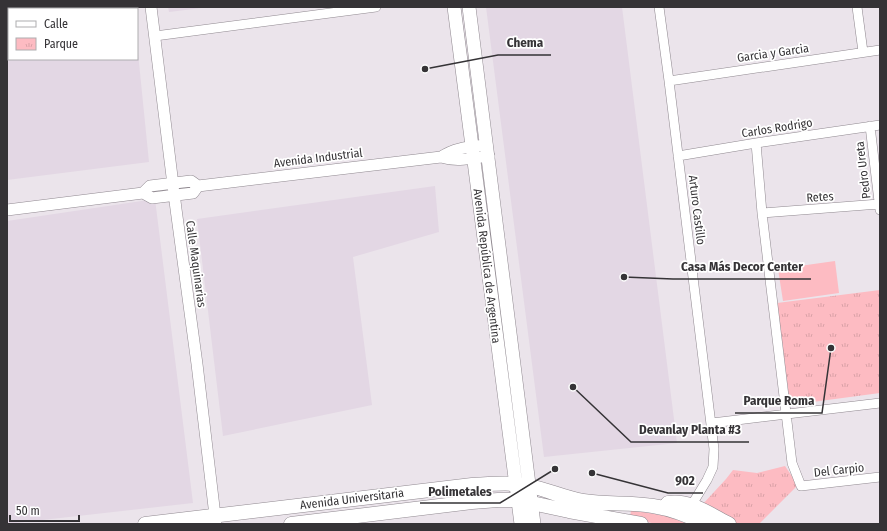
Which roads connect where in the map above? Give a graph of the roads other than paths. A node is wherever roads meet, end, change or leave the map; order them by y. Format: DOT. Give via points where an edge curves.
graph roads {
  1 [pos="151,7"];
  2 [pos="376,7"];
  3 [pos="454,7"];
  4 [pos="469,7"];
  5 [pos="659,7"];
  6 [pos="857,7"];
  7 [pos="154,36"];
  8 [pos="880,50"];
  9 [pos="863,52"];
  10 [pos="669,81"];
  11 [pos="880,125"];
  12 [pos="870,126"];
  13 [pos="756,143"];
  14 [pos="488,151"];
  15 [pos="473,153"];
  16 [pos="678,156"];
  17 [pos="173,183"];
  18 [pos="198,186"];
  19 [pos="143,193"];
  20 [pos="174,195"];
  21 [pos="880,207"];
  22 [pos="7,210"];
  23 [pos="762,213"];
  24 [pos="880,403"];
  25 [pos="787,414"];
  26 [pos="712,423"];
  27 [pos="880,477"];
  28 [pos="522,485"];
  29 [pos="524,501"];
  30 [pos="627,504"];
  31 [pos="652,506"];
  32 [pos="691,506"];
  33 [pos="592,516"];
  34 [pos="215,520"];
  35 [pos="625,521"];
  36 [pos="145,524"];
  37 [pos="291,524"];
  38 [pos="521,524"];
  39 [pos="534,524"];
  40 [pos="573,524"];
  41 [pos="641,524"];
  42 [pos="705,524"];
  43 [pos="729,524"];
  1 -- 7 [label="street, Calle Maquinarias"];
  2 -- 7 [label="street"];
  3 -- 15 [label="main road, Avenida República de Argentina"];
  4 -- 14 [label="main road, Avenida República de Argentina"];
  5 -- 10 [label="street, Arturo Castillo"];
  6 -- 9 [label="street"];
  7 -- 17 [label="street, Calle Maquinarias"];
  8 -- 9 [label="street, Garcia y Garcia"];
  9 -- 10 [label="street, Garcia y Garcia"];
  10 -- 16 [label="street, Arturo Castillo"];
  11 -- 12 [label="street, Carlos Rodrigo"];
  12 -- 13 [label="street, Carlos Rodrigo"];
  12 -- 21 [label="street, Pedro Ureta"];
  13 -- 16 [label="street, Carlos Rodrigo"];
  13 -- 23 [label="street"];
  14 -- 15 [label="street, Avenida Industrial"];
  14 -- 28 [label="main road, Avenida República de Argentina"];
  15 -- 18 [label="street, Avenida Industrial" via="457,149 441,157"];
  15 -- 28 [label="main road, Avenida República de Argentina"];
  16 -- 26 [label="street, Arturo Castillo"];
  17 -- 18 [label="street, Avenida Industrial" via="191,181"];
  17 -- 19 [label="street, Avenida Industrial" via="150,186"];
  17 -- 20 [label="street, Calle Maquinarias"];
  18 -- 20 [label="street, Avenida Industrial" via="193,193"];
  19 -- 20 [label="street, Avenida Industrial" via="152,198"];
  19 -- 22 [label="street, Avenida Industrial"];
  20 -- 34 [label="street, Calle Maquinarias"];
  21 -- 23 [label="street, Retes"];
  23 -- 25 [label="street"];
  24 -- 25 [label="street"];
  25 -- 26 [label="street"];
  25 -- 27 [label="street, Del Carpio" via="792,463 801,486"];
  26 -- 32 [label="street, Arturo Castillo" via="713,467"];
  28 -- 29 [label="main road, Avenida República de Argentina"];
  28 -- 30 [label="main road, Avenida Universitaria" via="581,501"];
  28 -- 34 [label="main road, Avenida Universitaria" via="472,485"];
  29 -- 33 [label="main road, Avenida Universitaria"];
  29 -- 37 [label="main road, Avenida Universitaria" via="472,502"];
  29 -- 38 [label="main road, Avenida República de Argentina"];
  29 -- 39 [label="main road, Avenida República de Argentina"];
  30 -- 31 [label="main road, Avenida Universitaria"];
  30 -- 35 [label="main road"];
  31 -- 32 [label="main road, Avenida Universitaria" via="676,502"];
  31 -- 42 [label="main road, Avenida Universitaria" via="677,511"];
  32 -- 43 [label="main road, Avenida Universitaria"];
  33 -- 35 [label="main road, Avenida Universitaria"];
  33 -- 40 [label="main road"];
  34 -- 36 [label="main road, Avenida Universitaria"];
  35 -- 41 [label="main road, Avenida Universitaria"];
}
